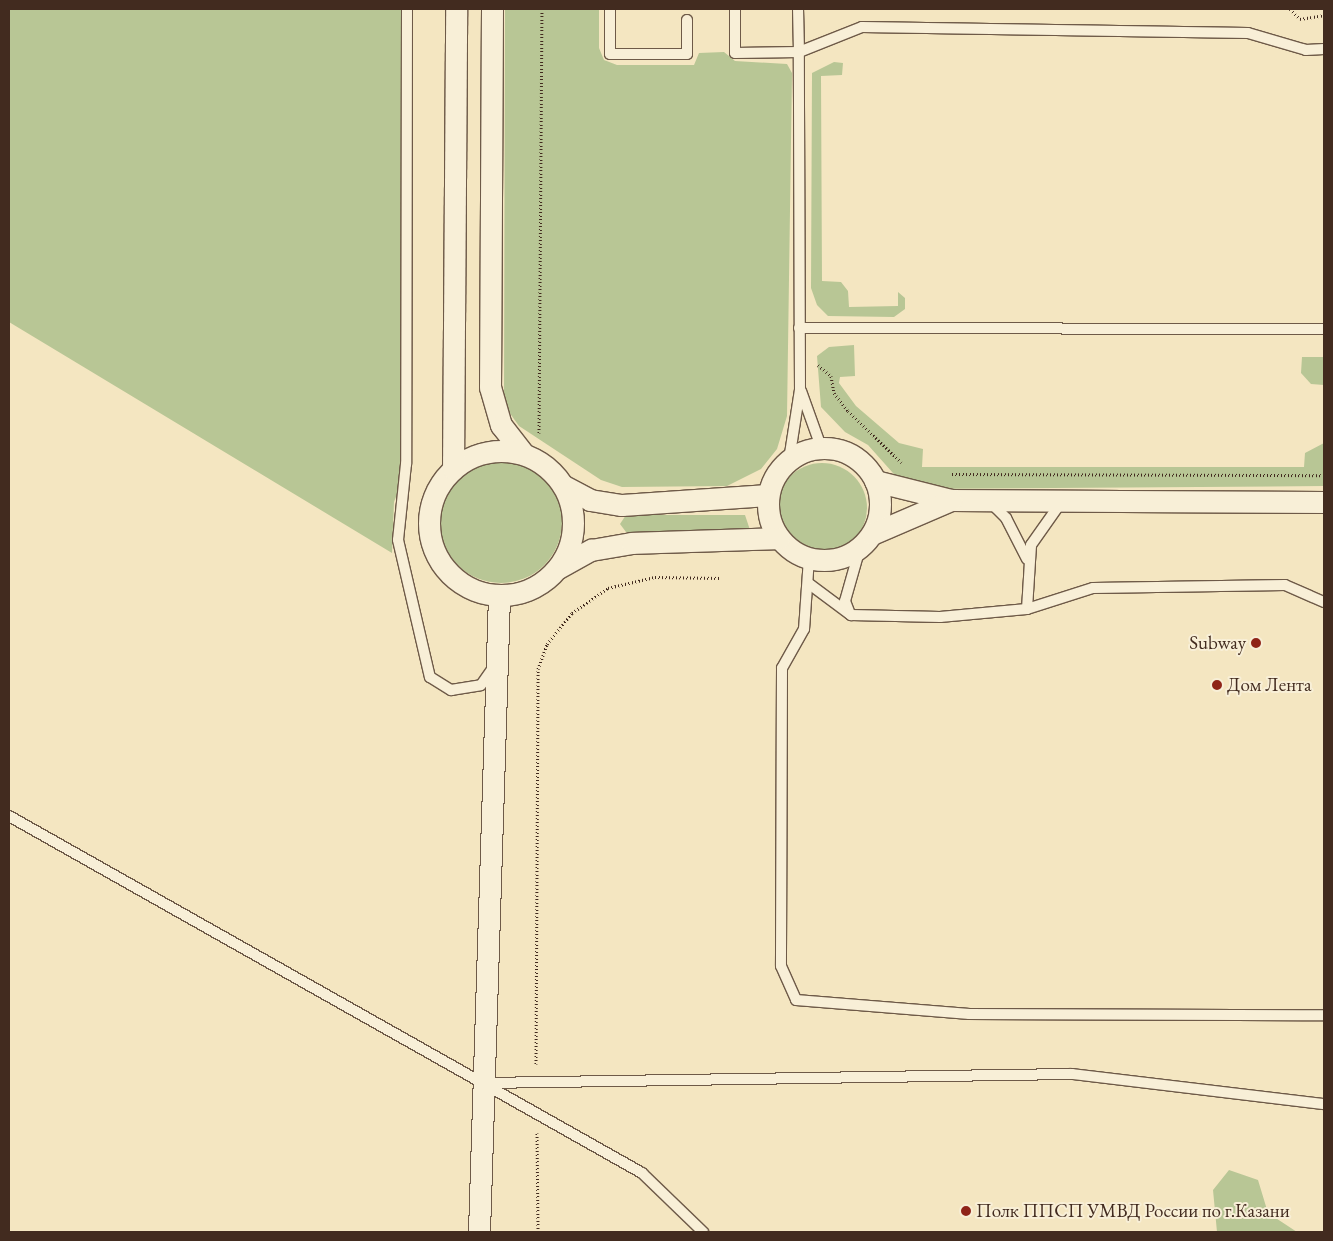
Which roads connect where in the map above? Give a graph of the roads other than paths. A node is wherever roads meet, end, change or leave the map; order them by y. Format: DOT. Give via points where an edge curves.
graph roads {
  1 [pos="406,9"];
  2 [pos="456,9"];
  3 [pos="492,9"];
  4 [pos="610,9"];
  5 [pos="735,9"];
  6 [pos="797,9"];
  7 [pos="687,20"];
  8 [pos="1324,49"];
  9 [pos="799,52"];
  10 [pos="799,328"];
  11 [pos="1324,329"];
  12 [pos="800,390"];
  13 [pos="821,447"];
  14 [pos="524,454"];
  15 [pos="788,460"];
  16 [pos="453,469"];
  17 [pos="876,480"];
  18 [pos="564,486"];
  19 [pos="768,495"];
  20 [pos="951,500"];
  21 [pos="988,500"];
  22 [pos="1063,501"];
  23 [pos="1324,502"];
  24 [pos="779,538"];
  25 [pos="866,541"];
  26 [pos="809,558"];
  27 [pos="1027,559"];
  28 [pos="558,568"];
  29 [pos="808,582"];
  30 [pos="500,595"];
  31 [pos="1324,602"];
  32 [pos="1027,610"];
  33 [pos="851,615"];
  34 [pos="497,663"];
  35 [pos="9,816"];
  36 [pos="1324,1015"];
  37 [pos="484,1083"];
  38 [pos="1324,1104"];
  39 [pos="479,1232"];
  40 [pos="703,1232"];
  1 -- 34 [label="lane" via="406,464 398,540 430,677 451,690 481,685"];
  2 -- 16 [label="street"];
  3 -- 14 [label="street" via="490,387 501,425"];
  4 -- 7 [label="lane" via="610,54 687,54"];
  5 -- 9 [label="lane" via="735,53"];
  6 -- 9 [label="lane"];
  8 -- 9 [label="lane" via="1306,50 1248,32 862,28"];
  9 -- 10 [label="lane"];
  10 -- 11 [label="lane"];
  10 -- 12 [label="lane"];
  12 -- 13 [label="lane"];
  12 -- 15 [label="lane"];
  13 -- 15 [label="street"];
  13 -- 17 [label="street" via="855,456"];
  14 -- 16 [label="street" via="489,452"];
  14 -- 18 [label="street" via="552,470"];
  15 -- 19 [label="street"];
  16 -- 30 [label="street" via="433,500 432,544 447,570 463,584"];
  17 -- 20 [label="street"];
  17 -- 25 [label="street" via="881,501"];
  18 -- 19 [label="street" via="590,500 622,504"];
  18 -- 28 [label="street" via="574,523"];
  19 -- 24 [label="street" via="768,510"];
  20 -- 21 [label="street"];
  20 -- 25 [label="street"];
  21 -- 22 [label="street"];
  21 -- 27 [label="lane" via="1006,518"];
  22 -- 23 [label="street"];
  22 -- 27 [label="lane" via="1036,535"];
  24 -- 26 [label="street"];
  24 -- 28 [label="street" via="632,543 591,550"];
  25 -- 26 [label="street" via="827,561"];
  25 -- 33 [label="lane" via="845,601"];
  26 -- 29 [label="lane"];
  27 -- 32 [label="lane"];
  28 -- 30 [label="street" via="521,592"];
  29 -- 33 [label="lane"];
  29 -- 36 [label="lane" via="804,629 782,668 781,966 796,1000 969,1014"];
  30 -- 34 [label="street"];
  31 -- 32 [label="lane" via="1285,586 1093,588"];
  32 -- 33 [label="lane" via="971,611 940,618"];
  34 -- 37 [label="street"];
  35 -- 37 [label="lane"];
  37 -- 38 [label="lane" via="1072,1074"];
  37 -- 39 [label="street"];
  37 -- 40 [label="lane" via="642,1172"];
}
